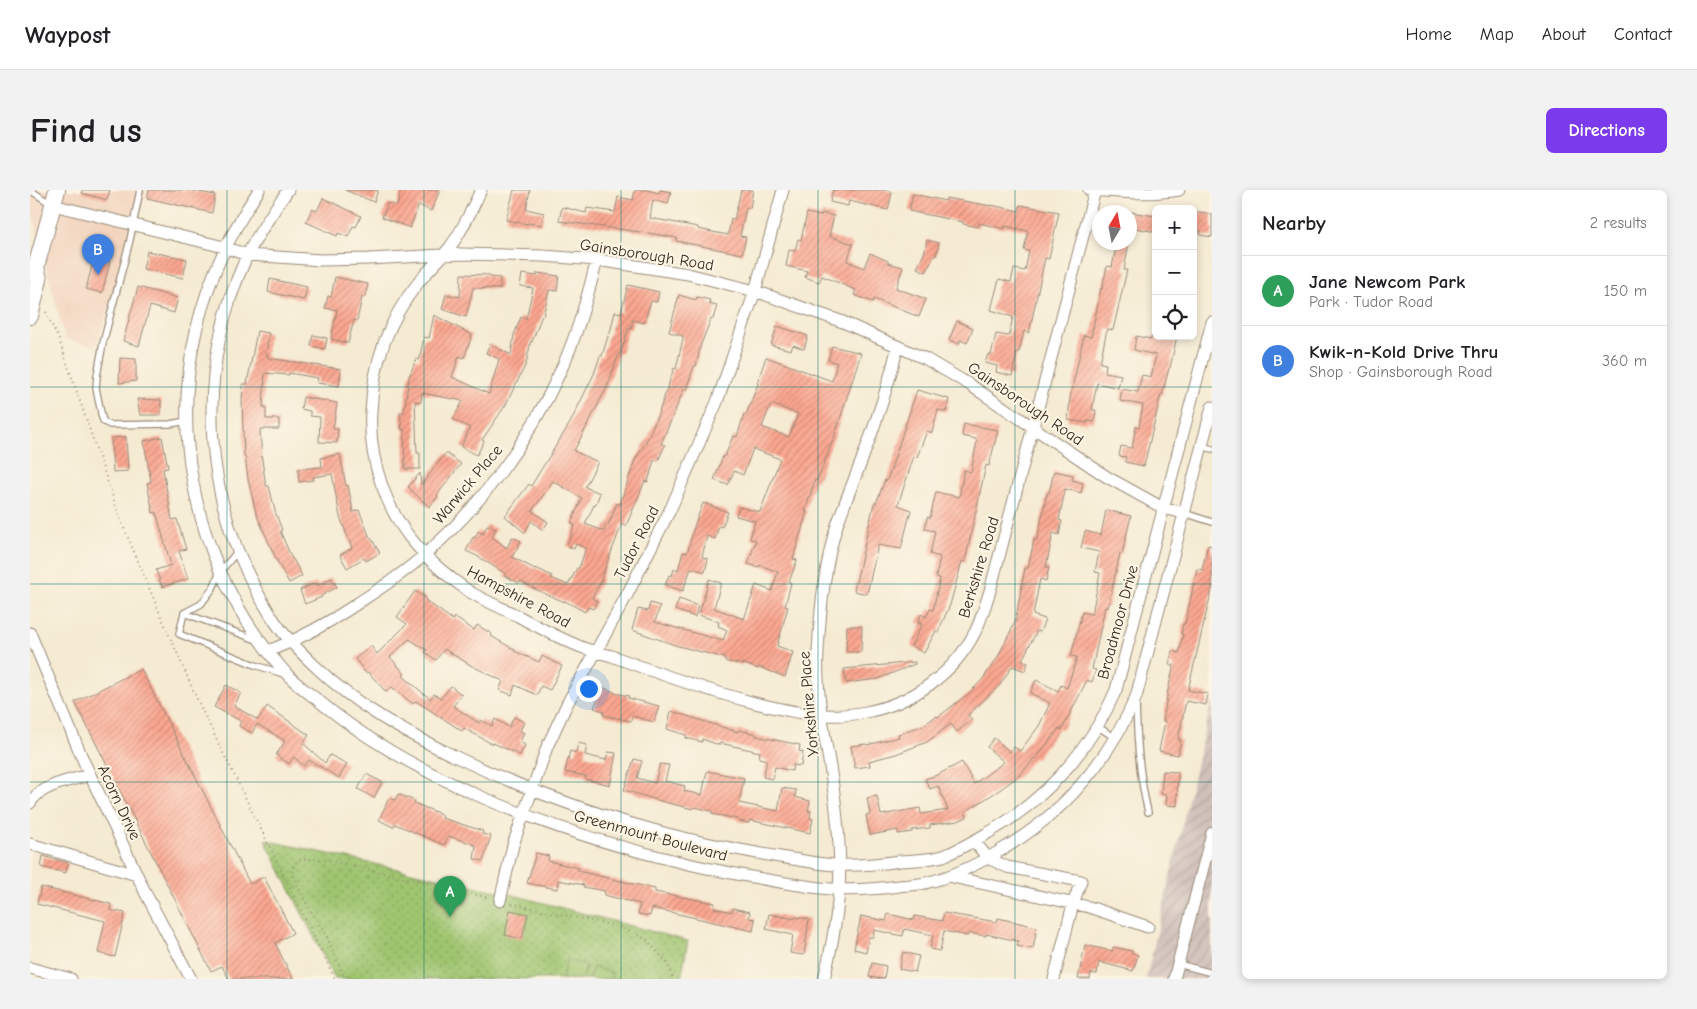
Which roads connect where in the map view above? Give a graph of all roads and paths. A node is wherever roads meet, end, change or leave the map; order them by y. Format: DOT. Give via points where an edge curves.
graph roads {
  1 [pos="30,190"];
  2 [pos="140,190"];
  3 [pos="259,190"];
  4 [pos="288,190"];
  5 [pos="481,190"];
  6 [pos="783,190"];
  7 [pos="1087,190"];
  8 [pos="1094,190"];
  9 [pos="1180,190"];
  10 [pos="55,198"];
  11 [pos="133,225"];
  12 [pos="224,247"];
  13 [pos="247,255"];
  14 [pos="443,255"];
  15 [pos="597,260"];
  16 [pos="33,270"];
  17 [pos="755,291"];
  18 [pos="30,316"];
  19 [pos="1212,322"];
  20 [pos="898,346"];
  21 [pos="1212,406"];
  22 [pos="187,421"];
  23 [pos="1033,426"];
  24 [pos="1207,448"];
  25 [pos="1164,508"];
  26 [pos="1184,513"];
  27 [pos="1212,522"];
  28 [pos="237,552"];
  29 [pos="425,555"];
  30 [pos="220,572"];
  31 [pos="184,613"];
  32 [pos="30,633"];
  33 [pos="179,634"];
  34 [pos="170,637"];
  35 [pos="259,640"];
  36 [pos="291,642"];
  37 [pos="268,651"];
  38 [pos="595,651"];
  39 [pos="286,674"];
  40 [pos="1136,697"];
  41 [pos="821,715"];
  42 [pos="1097,726"];
  43 [pos="1115,738"];
  44 [pos="90,775"];
  45 [pos="532,791"];
  46 [pos="30,803"];
  47 [pos="1148,812"];
  48 [pos="523,814"];
  49 [pos="1212,833"];
  50 [pos="974,841"];
  51 [pos="30,844"];
  52 [pos="940,857"];
  53 [pos="988,858"];
  54 [pos="840,865"];
  55 [pos="137,875"];
  56 [pos="948,876"];
  57 [pos="840,889"];
  58 [pos="500,901"];
  59 [pos="1074,904"];
  60 [pos="1148,927"];
  61 [pos="1178,964"];
  62 [pos="30,968"];
  63 [pos="1212,973"];
  64 [pos="71,979"];
  65 [pos="191,979"];
  66 [pos="345,979"];
  67 [pos="673,979"];
  68 [pos="824,979"];
  69 [pos="1054,979"];
  70 [pos="1174,979"];
  1 -- 10 [label="lane"];
  2 -- 11 [label="lane"];
  3 -- 12 [label="street, Greenmount Boulevard"];
  4 -- 13 [label="street, Greenmount Boulevard"];
  5 -- 14 [label="street, Hampshire Road" via="462,228"];
  6 -- 17 [label="street, Tudor Road"];
  7 -- 8 [label="street"];
  8 -- 9 [label="street"];
  8 -- 23 [label="street, Berkshire Road"];
  10 -- 11 [label="street, Gainsborough Road"];
  10 -- 16 [label="main road"];
  11 -- 12 [label="street, Gainsborough Road"];
  11 -- 22 [label="lane" via="97,376 102,418 110,425"];
  12 -- 13 [label="street, Gainsborough Road"];
  12 -- 22 [label="street, Greenmount Boulevard" via="194,339 187,391"];
  13 -- 14 [label="street, Gainsborough Road" via="321,260"];
  13 -- 28 [label="street, Greenmount Boulevard" via="222,326 212,392 217,479"];
  14 -- 15 [label="street, Gainsborough Road"];
  14 -- 29 [label="street, Hampshire Road" via="417,283 386,334 374,374 370,415 374,455 387,496 405,531"];
  15 -- 17 [label="street, Gainsborough Road" via="688,274"];
  15 -- 29 [label="street, Warwick Place" via="561,371 532,427 471,509"];
  16 -- 18 [label="main road" via="39,279"];
  17 -- 20 [label="street, Gainsborough Road"];
  17 -- 38 [label="street, Tudor Road" via="686,475 628,593"];
  19 -- 25 [label="street, Broadmoor Drive"];
  20 -- 23 [label="street, Gainsborough Road" via="970,384"];
  20 -- 41 [label="street, Yorkshire Place" via="883,402 842,512 829,560 818,656"];
  21 -- 24 [label="street"];
  22 -- 30 [label="street, Greenmount Boulevard" via="196,498 206,537"];
  23 -- 25 [label="street, Gainsborough Road" via="1107,477"];
  23 -- 41 [label="street, Berkshire Road" via="981,618 955,661 925,688 888,707 849,716"];
  24 -- 26 [label="street"];
  25 -- 26 [label="street, Gainsborough Road"];
  25 -- 42 [label="street, Broadmoor Drive" via="1116,690"];
  26 -- 27 [label="lane"];
  26 -- 40 [label="street"];
  28 -- 30 [label="lane"];
  28 -- 36 [label="street, Greenmount Boulevard" via="272,618"];
  29 -- 36 [label="street, Warwick Place" via="342,614"];
  29 -- 38 [label="street, Hampshire Road" via="472,593 553,634"];
  30 -- 31 [label="lane" via="201,604"];
  30 -- 35 [label="street, Greenmount Boulevard"];
  31 -- 33 [label="lane"];
  31 -- 35 [label="lane"];
  32 -- 44 [label="street, Acorn Drive"];
  33 -- 34 [label="lane"];
  33 -- 39 [label="lane"];
  35 -- 37 [label="street, Greenmount Boulevard"];
  36 -- 37 [label="street, Warwick Place"];
  36 -- 45 [label="street, Greenmount Boulevard" via="317,669 388,722"];
  37 -- 39 [label="street, Greenmount Boulevard"];
  38 -- 41 [label="street, Berkshire Road" via="734,698"];
  38 -- 45 [label="street, Tudor Road" via="547,747"];
  39 -- 48 [label="street, Greenmount Boulevard" via="375,742 413,764"];
  40 -- 43 [label="street"];
  40 -- 47 [label="lane" via="1141,784"];
  41 -- 54 [label="street, Yorkshire Place" via="836,809"];
  42 -- 43 [label="lane"];
  42 -- 50 [label="street, Broadmoor Drive" via="1072,764 1037,799"];
  43 -- 53 [label="street" via="1071,797 1036,827"];
  44 -- 46 [label="street" via="54,785 33,797"];
  44 -- 55 [label="street, Acorn Drive"];
  45 -- 48 [label="street, Tudor Road"];
  45 -- 54 [label="street, Greenmount Boulevard" via="642,827 702,842 770,856"];
  48 -- 57 [label="street, Greenmount Boulevard" via="635,851 697,866 766,880"];
  48 -- 58 [label="street, Tudor Road"];
  49 -- 61 [label="street"];
  50 -- 52 [label="street, Broadmoor Drive"];
  50 -- 53 [label="street"];
  51 -- 55 [label="street"];
  52 -- 54 [label="street, Greenmount Boulevard"];
  53 -- 56 [label="street"];
  53 -- 59 [label="street" via="1007,867 1081,881"];
  54 -- 57 [label="street, Yorkshire Place"];
  55 -- 65 [label="street, Acorn Drive"];
  56 -- 57 [label="street, Greenmount Boulevard" via="925,883"];
  56 -- 59 [label="street, Greenmount Boulevard"];
  57 -- 68 [label="street, Yorkshire Place"];
  58 -- 66 [label="path" via="328,860 301,859 294,864 292,872 304,900 326,935"];
  58 -- 67 [label="path" via="620,927 647,940 667,963"];
  59 -- 60 [label="street, Greenmount Boulevard"];
  59 -- 69 [label="street"];
  61 -- 63 [label="lane"];
  61 -- 70 [label="street"];
  62 -- 64 [label="street"];
}
